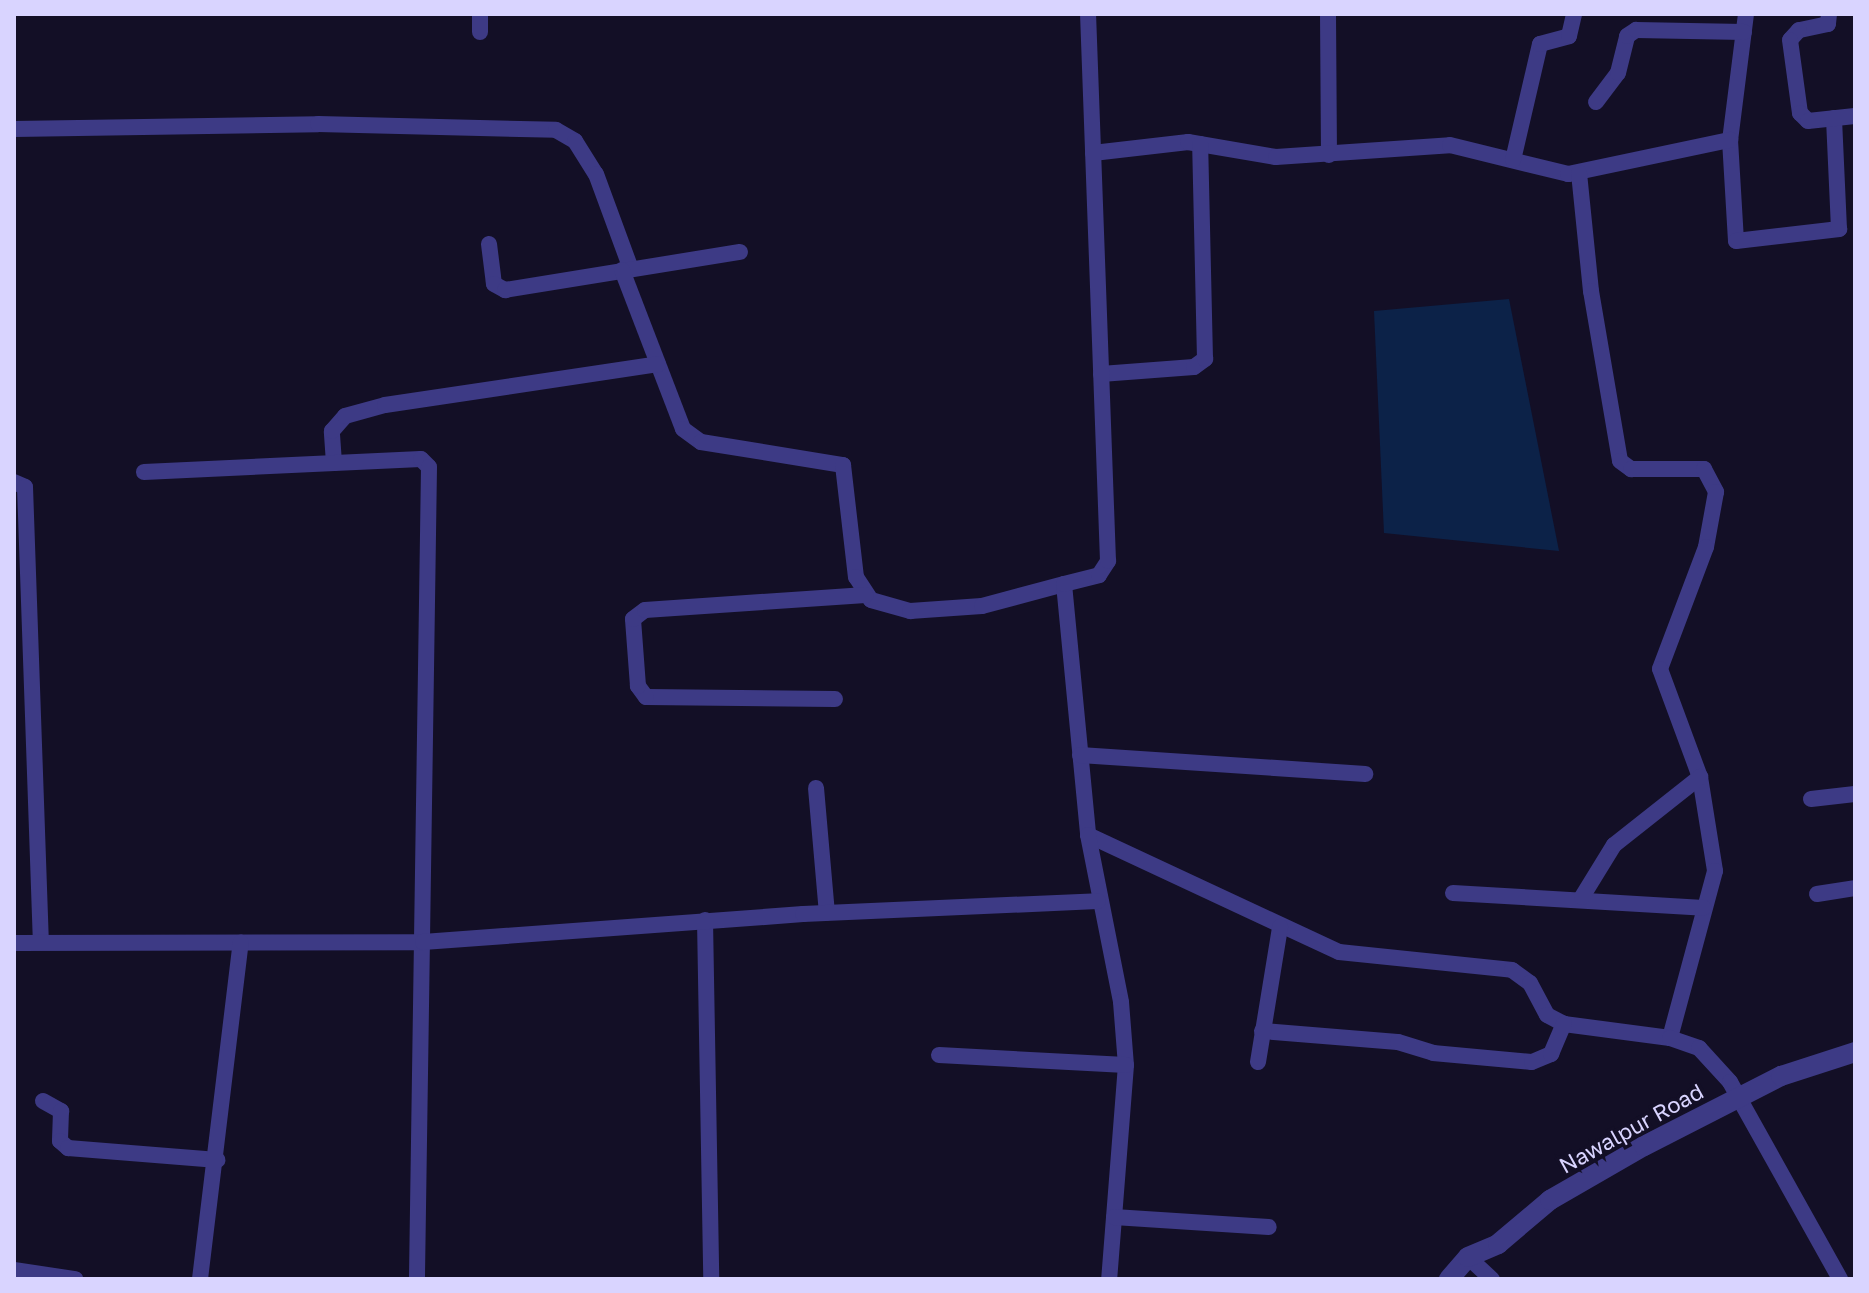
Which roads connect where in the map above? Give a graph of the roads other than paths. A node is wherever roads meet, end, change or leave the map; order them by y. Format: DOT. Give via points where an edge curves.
graph roads {
  1 [pos="480,14"];
  2 [pos="1088,14"];
  3 [pos="1328,14"];
  4 [pos="1574,14"];
  5 [pos="1746,14"];
  6 [pos="1829,14"];
  7 [pos="480,32"];
  8 [pos="1744,32"];
  9 [pos="1596,102"];
  10 [pos="1855,116"];
  11 [pos="1834,118"];
  12 [pos="14,129"];
  13 [pos="1730,140"];
  14 [pos="1200,144"];
  15 [pos="1093,153"];
  16 [pos="1329,155"];
  17 [pos="1513,160"];
  18 [pos="1579,173"];
  19 [pos="489,244"];
  20 [pos="740,252"];
  21 [pos="627,269"];
  22 [pos="658,364"];
  23 [pos="1101,374"];
  24 [pos="334,463"];
  25 [pos="144,472"];
  26 [pos="14,482"];
  27 [pos="1064,584"];
  28 [pos="865,595"];
  29 [pos="835,699"];
  30 [pos="1080,755"];
  31 [pos="1365,774"];
  32 [pos="1700,777"];
  33 [pos="816,788"];
  34 [pos="1855,794"];
  35 [pos="1811,799"];
  36 [pos="1088,835"];
  37 [pos="1855,888"];
  38 [pos="1453,893"];
  39 [pos="1817,894"];
  40 [pos="1582,897"];
  41 [pos="1098,901"];
  42 [pos="1704,908"];
  43 [pos="827,913"];
  44 [pos="705,920"];
  45 [pos="1280,927"];
  46 [pos="41,942"];
  47 [pos="241,942"];
  48 [pos="423,942"];
  49 [pos="14,943"];
  50 [pos="1564,1024"];
  51 [pos="1262,1031"];
  52 [pos="1670,1038"];
  53 [pos="1855,1052"];
  54 [pos="939,1055"];
  55 [pos="1258,1062"];
  56 [pos="1126,1065"];
  57 [pos="1739,1097"];
  58 [pos="43,1101"];
  59 [pos="218,1160"];
  60 [pos="1114,1217"];
  61 [pos="1269,1227"];
  62 [pos="1468,1257"];
  63 [pos="14,1270"];
  64 [pos="75,1279"];
  65 [pos="200,1279"];
  66 [pos="417,1279"];
  67 [pos="711,1279"];
  68 [pos="1109,1279"];
  69 [pos="1449,1279"];
  70 [pos="1492,1279"];
  71 [pos="1840,1279"];
  1 -- 7 [label="street"];
  2 -- 15 [label="street"];
  3 -- 16 [label="street"];
  4 -- 17 [label="street" via="1569,36 1540,44"];
  5 -- 8 [label="street"];
  6 -- 11 [label="street" via="1828,24 1799,30 1790,40 1803,118"];
  8 -- 9 [label="street" via="1636,30 1627,36 1618,73"];
  8 -- 13 [label="street"];
  10 -- 11 [label="street"];
  11 -- 13 [label="street" via="1842,223 1834,233 1736,241"];
  12 -- 21 [label="street" via="318,124 556,130 575,141 596,174"];
  13 -- 18 [label="street"];
  14 -- 15 [label="street"];
  14 -- 16 [label="street" via="1276,157"];
  14 -- 23 [label="street" via="1205,359 1194,367"];
  15 -- 23 [label="street"];
  16 -- 17 [label="street" via="1450,145"];
  17 -- 18 [label="street"];
  18 -- 32 [label="street" via="1591,291 1620,461 1631,469 1696,467 1715,482 1706,547 1660,669"];
  19 -- 21 [label="street" via="498,288"];
  20 -- 21 [label="street"];
  21 -- 22 [label="street"];
  22 -- 24 [label="street" via="385,405 345,416 332,431"];
  22 -- 28 [label="street" via="677,421 701,442 843,465 856,577"];
  23 -- 27 [label="street" via="1108,561 1099,575"];
  24 -- 25 [label="street"];
  24 -- 48 [label="street" via="421,459 429,467"];
  26 -- 46 [label="street" via="25,487"];
  27 -- 28 [label="street" via="982,606 910,611"];
  27 -- 30 [label="street"];
  28 -- 29 [label="street" via="645,610 633,619 638,686 646,697"];
  30 -- 31 [label="street"];
  30 -- 36 [label="street"];
  32 -- 40 [label="street" via="1614,845"];
  32 -- 42 [label="street" via="1715,871"];
  33 -- 43 [label="street"];
  34 -- 35 [label="street"];
  36 -- 41 [label="street"];
  36 -- 45 [label="street"];
  37 -- 39 [label="street"];
  38 -- 40 [label="street"];
  40 -- 42 [label="street"];
  41 -- 43 [label="street"];
  41 -- 56 [label="street" via="1121,1002"];
  42 -- 52 [label="street"];
  43 -- 44 [label="street"];
  44 -- 48 [label="street"];
  44 -- 67 [label="street"];
  45 -- 50 [label="street" via="1359,958 1512,970 1530,983 1547,1015"];
  45 -- 51 [label="street"];
  46 -- 47 [label="street"];
  46 -- 49 [label="street"];
  47 -- 48 [label="street"];
  47 -- 59 [label="street"];
  48 -- 66 [label="street"];
  50 -- 51 [label="street" via="1551,1054 1532,1062 1433,1053 1398,1042"];
  50 -- 52 [label="street"];
  51 -- 55 [label="street"];
  52 -- 57 [label="street" via="1699,1048"];
  53 -- 57 [label="street, Nawalpur Road" via="1831,1056"];
  54 -- 56 [label="street"];
  56 -- 60 [label="street"];
  57 -- 62 [label="street, Nawalpur Road" via="1550,1200 1498,1244"];
  57 -- 71 [label="street"];
  58 -- 59 [label="street" via="61,1111 60,1141 68,1148"];
  59 -- 65 [label="street"];
  60 -- 61 [label="street"];
  60 -- 68 [label="street"];
  62 -- 69 [label="street, Nawalpur Road"];
  62 -- 70 [label="street"];
  63 -- 64 [label="street"];
}
